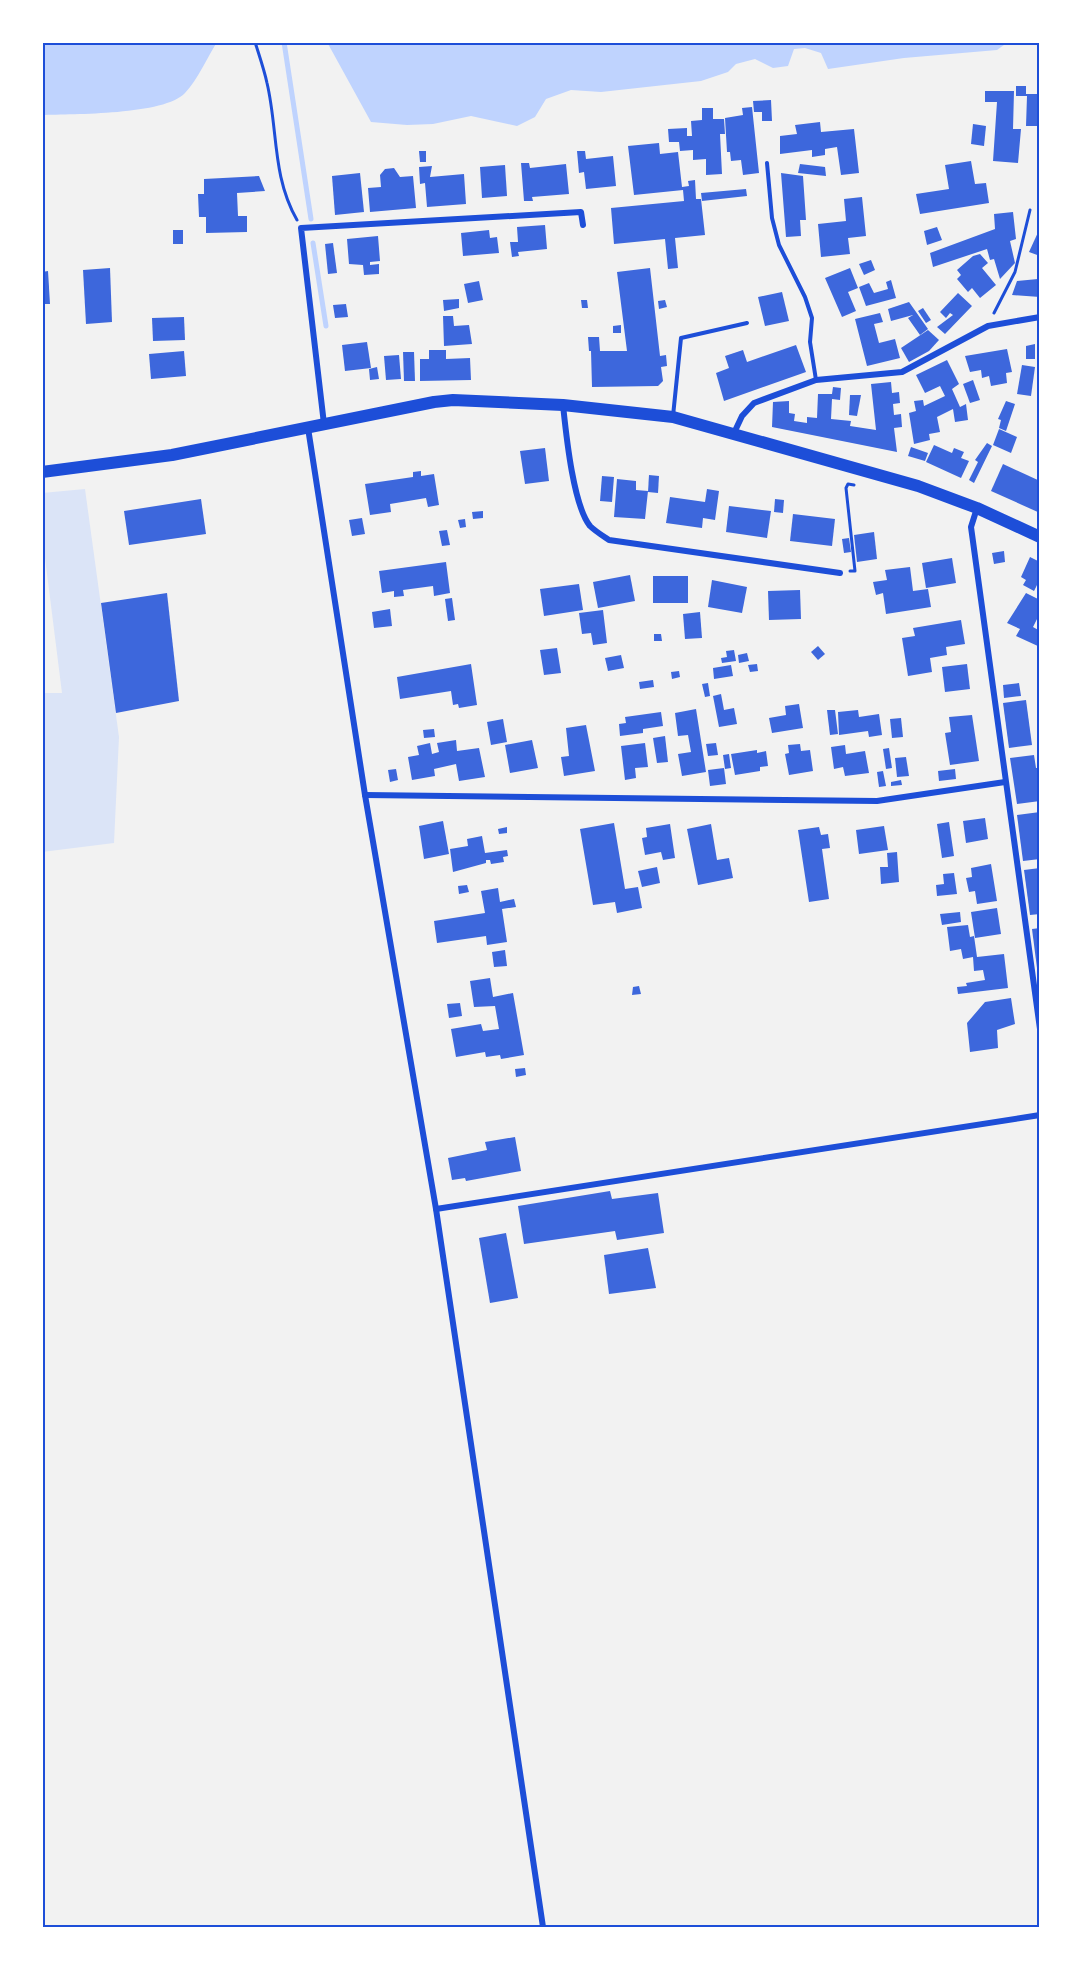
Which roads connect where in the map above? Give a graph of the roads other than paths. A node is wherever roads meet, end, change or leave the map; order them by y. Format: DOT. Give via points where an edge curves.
graph roads {
  1 [pos="767,163"];
  2 [pos="583,225"];
  3 [pos="1040,317"];
  4 [pos="747,323"];
  5 [pos="816,380"];
  6 [pos="563,405"];
  7 [pos="673,417"];
  8 [pos="324,424"];
  9 [pos="308,428"];
  10 [pos="734,433"];
  11 [pos="42,471"];
  12 [pos="977,508"];
  13 [pos="1040,537"];
  14 [pos="840,573"];
  15 [pos="1005,782"];
  16 [pos="365,795"];
  17 [pos="1040,1029"];
  18 [pos="1040,1115"];
  19 [pos="436,1209"];
  20 [pos="543,1927"];
  1 -- 5 [label="lane" via="772,218 779,245 806,297 812,318 810,342"];
  2 -- 8 [label="street" via="581,212 301,228"];
  3 -- 5 [label="street" via="988,326 902,372"];
  4 -- 7 [label="lane" via="681,338"];
  5 -- 10 [label="street" via="754,404 742,416"];
  6 -- 7 [label="main road"];
  6 -- 8 [label="main road" via="453,400"];
  6 -- 14 [label="street" via="580,502 590,525 609,540"];
  7 -- 10 [label="main road"];
  8 -- 9 [label="main road"];
  9 -- 11 [label="main road" via="172,455"];
  9 -- 16 [label="street"];
  10 -- 12 [label="main road" via="918,486"];
  12 -- 13 [label="main road"];
  12 -- 15 [label="street" via="971,527"];
  15 -- 16 [label="street" via="877,801"];
  15 -- 17 [label="street"];
  16 -- 19 [label="street"];
  18 -- 19 [label="street"];
  19 -- 20 [label="street"];
}
